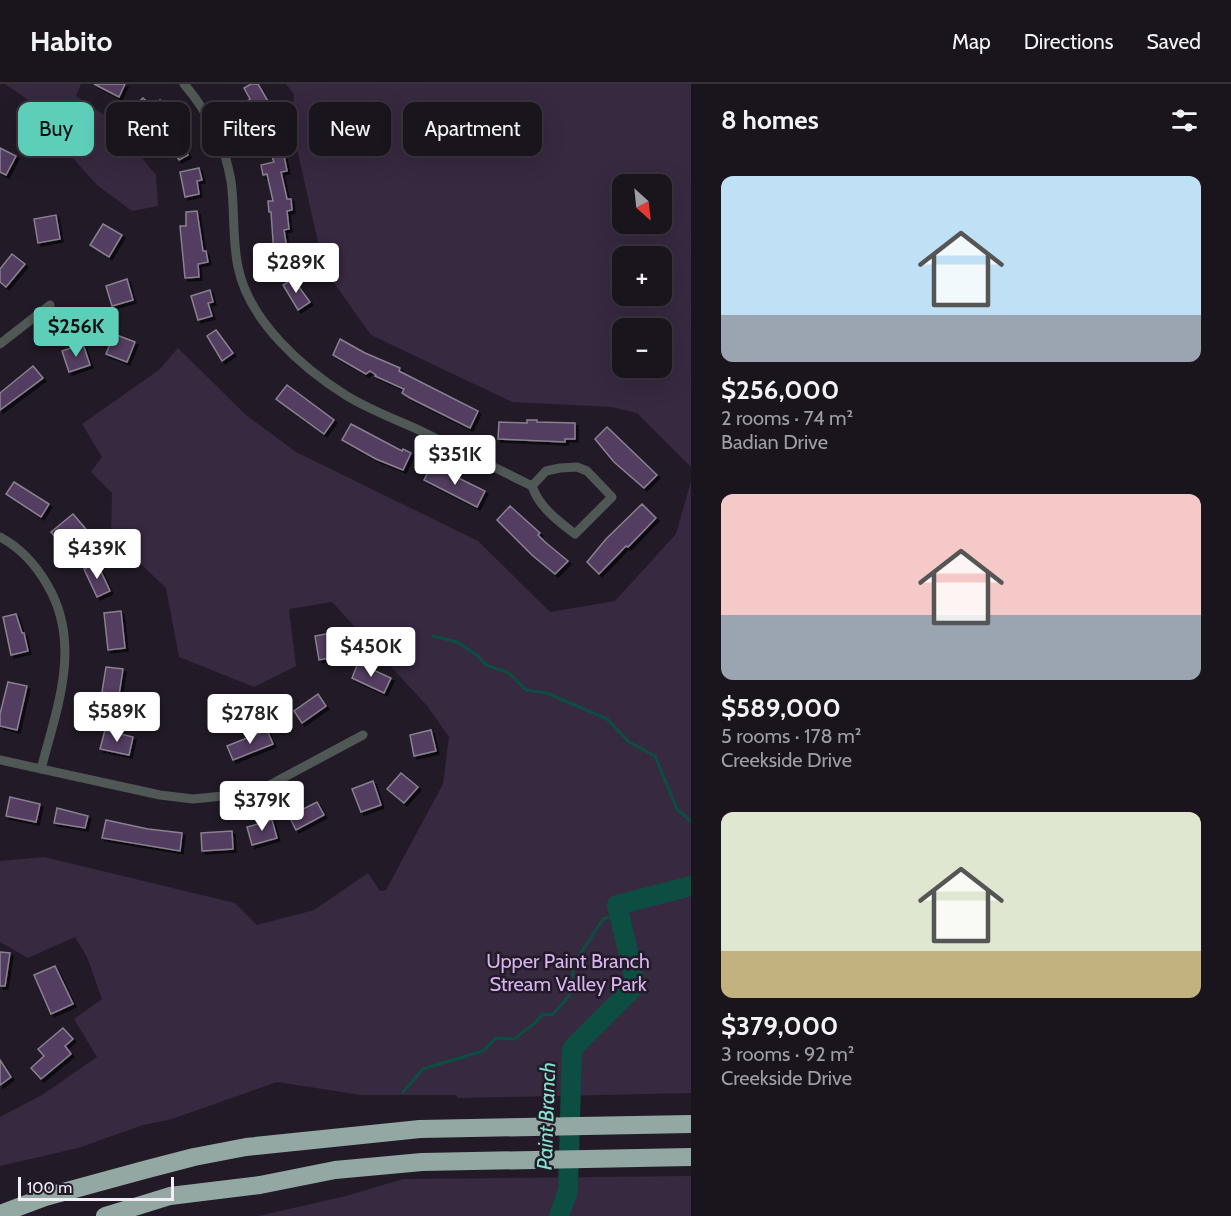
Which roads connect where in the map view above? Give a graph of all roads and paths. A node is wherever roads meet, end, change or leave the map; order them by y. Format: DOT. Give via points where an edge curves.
graph roads {
  1 [pos="184,84"];
  2 [pos="50,305"];
  3 [pos="0,344"];
  4 [pos="532,486"];
  5 [pos="0,537"];
  6 [pos="363,735"];
  7 [pos="0,760"];
  8 [pos="41,769"];
  9 [pos="691,1124"];
  10 [pos="691,1157"];
  11 [pos="0,1214"];
  12 [pos="105,1216"];
  1 -- 4 [label="street" via="209,120 225,158 231,181 237,265 249,301 263,321 303,364 350,397"];
  2 -- 3 [label="street"];
  4 -- 4 [label="street" via="546,471 577,467 587,471 612,497 575,534 546,509"];
  5 -- 8 [label="street" via="28,558 42,576 61,615 65,637 62,686"];
  6 -- 8 [label="street" via="266,787 243,794 193,799 160,795"];
  7 -- 8 [label="street"];
  9 -- 11 [label="highway" via="420,1129 246,1148 194,1157 45,1197"];
  10 -- 12 [label="highway" via="422,1162 335,1170 260,1185 170,1196"];
}
